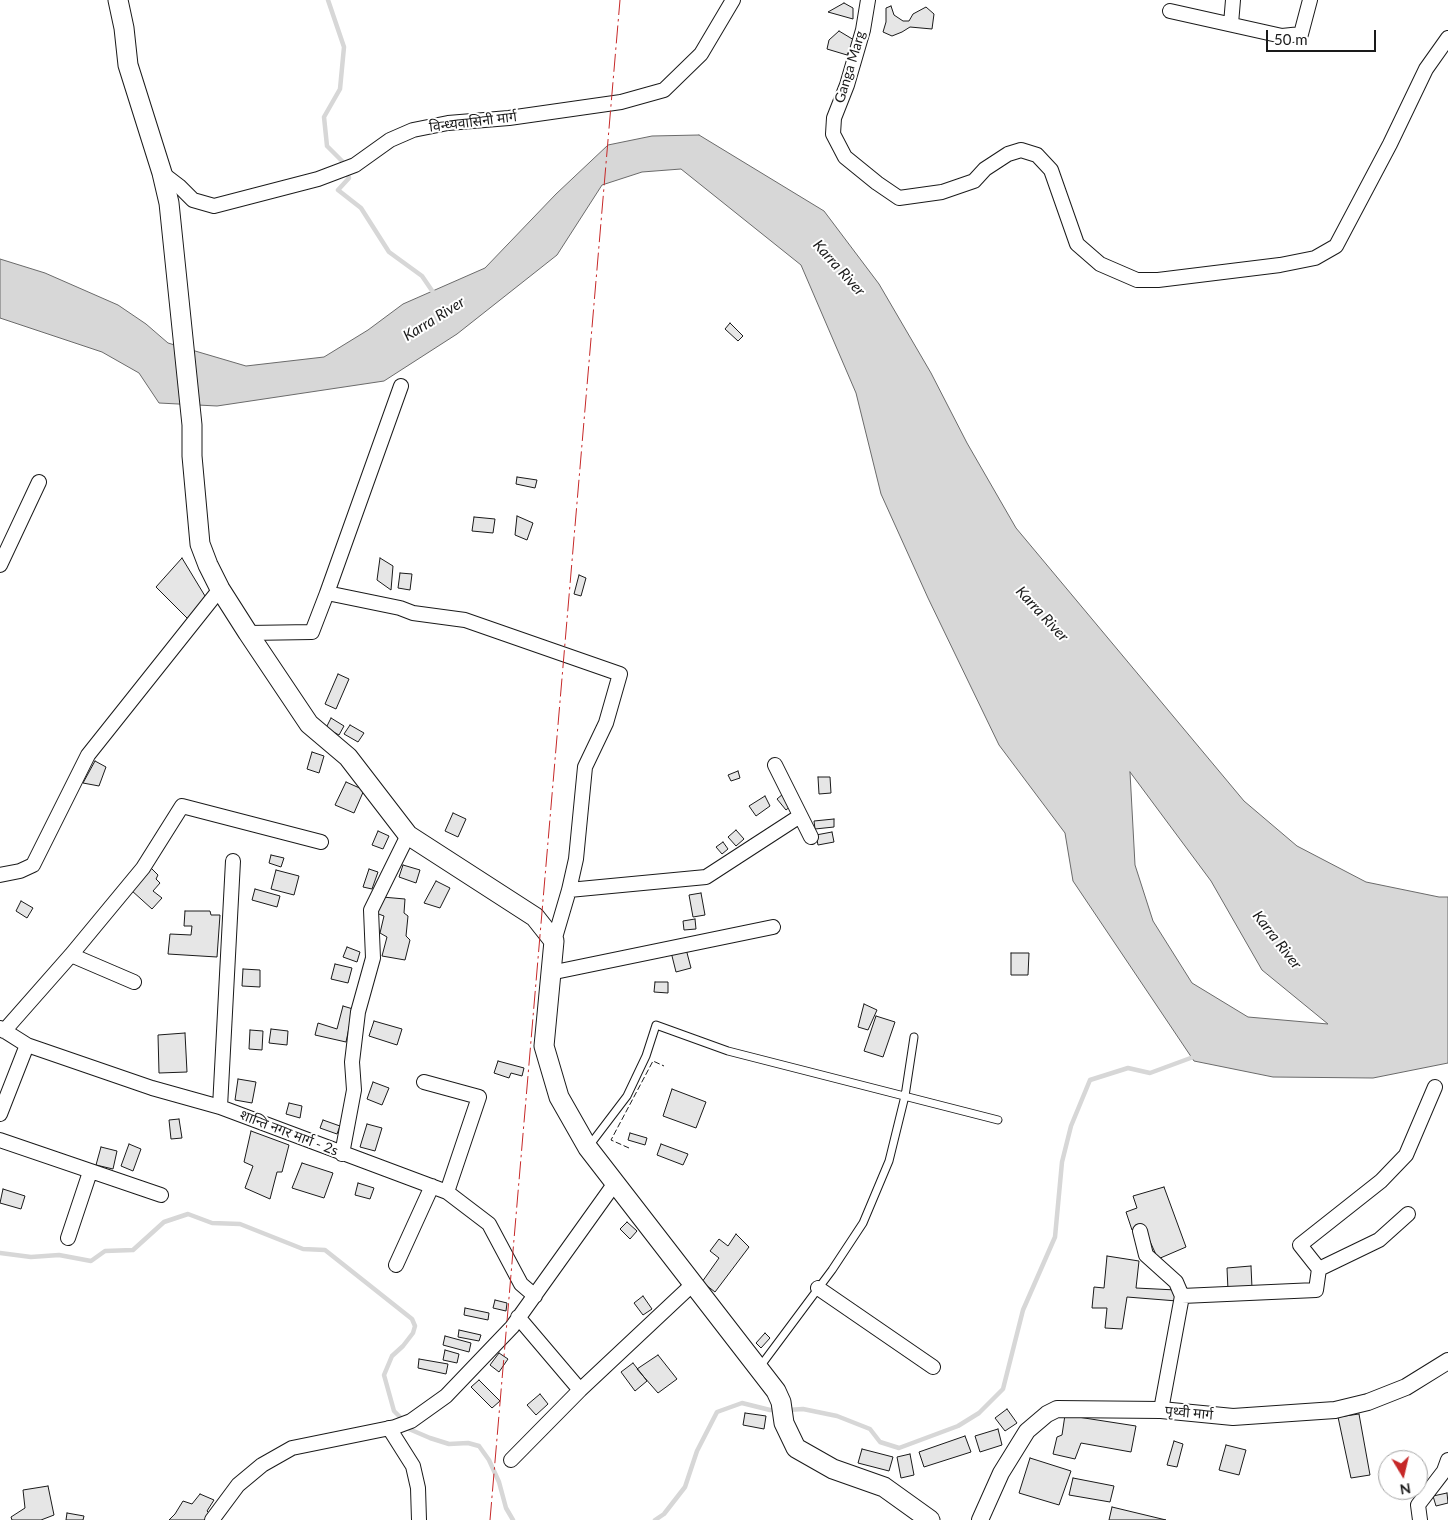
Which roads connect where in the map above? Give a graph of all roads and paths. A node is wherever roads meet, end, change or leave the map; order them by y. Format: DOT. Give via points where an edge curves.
graph roads {
  1 [pos="118,0"];
  2 [pos="733,0"];
  3 [pos="868,0"];
  4 [pos="1233,0"];
  5 [pos="1310,0"];
  6 [pos="1170,11"];
  7 [pos="1232,24"];
  8 [pos="1448,38"];
  9 [pos="162,173"];
  10 [pos="401,386"];
  11 [pos="39,482"];
  12 [pos="1,562"];
  13 [pos="220,589"];
  14 [pos="327,593"];
  15 [pos="248,633"];
  16 [pos="775,766"];
  17 [pos="800,816"];
  18 [pos="408,835"];
  19 [pos="811,837"];
  20 [pos="321,842"];
  21 [pos="233,862"];
  22 [pos="0,874"];
  23 [pos="569,890"];
  24 [pos="773,927"];
  25 [pos="554,941"];
  26 [pos="71,954"];
  27 [pos="550,972"];
  28 [pos="134,982"];
  29 [pos="2,1029"];
  30 [pos="914,1037"];
  31 [pos="27,1045"];
  32 [pos="424,1082"];
  33 [pos="1435,1086"];
  34 [pos="905,1096"];
  35 [pos="220,1107"];
  36 [pos="0,1114"];
  37 [pos="998,1120"];
  38 [pos="1,1142"];
  39 [pos="588,1148"];
  40 [pos="342,1154"];
  41 [pos="90,1172"];
  42 [pos="615,1183"];
  43 [pos="432,1186"];
  44 [pos="447,1192"];
  45 [pos="161,1195"];
  46 [pos="1408,1214"];
  47 [pos="1140,1231"];
  48 [pos="68,1238"];
  49 [pos="396,1265"];
  50 [pos="1318,1269"];
  51 [pos="693,1284"];
  52 [pos="818,1288"];
  53 [pos="535,1296"];
  54 [pos="1182,1296"];
  55 [pos="518,1317"];
  56 [pos="1448,1361"];
  57 [pos="933,1367"];
  58 [pos="758,1368"];
  59 [pos="580,1390"];
  60 [pos="1161,1410"];
  61 [pos="389,1428"];
  62 [pos="511,1460"];
  63 [pos="1448,1460"];
  64 [pos="212,1520"];
  65 [pos="419,1520"];
  66 [pos="930,1520"];
  67 [pos="980,1520"];
  68 [pos="1420,1520"];
  1 -- 9 [label="main road" via="128,65"];
  2 -- 9 [label="street, विन्ध्यवासिनी मार्ग" via="701,54 664,90 621,102 413,130 390,140 355,165 308,182 214,206 193,200"];
  3 -- 8 [label="street, Ganga Marg" via="863,30 834,118 832,134 845,157 899,198 942,192 974,181 1008,154 1021,150 1037,155 1051,170 1077,244 1100,264 1137,280 1280,265 1315,258 1336,246 1426,68"];
  4 -- 7 [label="street"];
  5 -- 7 [label="street" via="1300,34 1282,36"];
  6 -- 7 [label="street"];
  9 -- 13 [label="main road" via="169,204 192,425 200,544"];
  10 -- 14 [label="street"];
  11 -- 12 [label="street"];
  13 -- 15 [label="main road"];
  13 -- 22 [label="street" via="88,755 33,865"];
  14 -- 15 [label="street" via="312,632"];
  14 -- 23 [label="street" via="413,613 465,620 620,674 606,723 585,767 576,858"];
  15 -- 18 [label="main road" via="309,724 348,756"];
  16 -- 17 [label="street"];
  17 -- 19 [label="street"];
  17 -- 23 [label="street" via="706,877"];
  18 -- 25 [label="main road" via="535,918"];
  18 -- 40 [label="street" via="371,910 373,958 358,1012 352,1062 354,1090"];
  20 -- 26 [label="street" via="182,806 143,868"];
  21 -- 35 [label="street"];
  23 -- 25 [label="street"];
  24 -- 27 [label="street"];
  25 -- 27 [label="main road"];
  26 -- 28 [label="street"];
  26 -- 29 [label="street"];
  27 -- 39 [label="main road" via="544,1046 560,1097"];
  29 -- 31 [label="street, शान्ति नगर मार्ग - 2s"];
  30 -- 34 [label="lane"];
  31 -- 35 [label="street, शान्ति नगर मार्ग - 2s" via="152,1088"];
  31 -- 36 [label="street"];
  32 -- 44 [label="street" via="479,1097"];
  33 -- 50 [label="street" via="1406,1155 1381,1181 1300,1245"];
  34 -- 37 [label="lane"];
  34 -- 39 [label="lane" via="728,1052 656,1025 627,1096"];
  34 -- 52 [label="lane" via="889,1161 863,1222"];
  35 -- 40 [label="street, शान्ति नगर मार्ग - 2s"];
  38 -- 41 [label="street"];
  39 -- 42 [label="main road"];
  40 -- 43 [label="street, शान्ति नगर मार्ग - 2s"];
  41 -- 45 [label="street"];
  41 -- 48 [label="street"];
  42 -- 51 [label="main road"];
  42 -- 53 [label="street"];
  43 -- 44 [label="street, शान्ति नगर मार्ग - 2s"];
  43 -- 49 [label="street"];
  44 -- 53 [label="street, शान्ति नगर मार्ग - 2s" via="488,1224 521,1284"];
  46 -- 50 [label="street" via="1379,1240"];
  47 -- 54 [label="street" via="1146,1254 1176,1282"];
  50 -- 54 [label="street" via="1316,1290"];
  51 -- 58 [label="main road"];
  51 -- 59 [label="street"];
  52 -- 57 [label="street"];
  52 -- 58 [label="lane"];
  53 -- 55 [label="street"];
  54 -- 60 [label="street"];
  55 -- 59 [label="street"];
  55 -- 61 [label="street" via="446,1396 411,1421"];
  56 -- 60 [label="street, पृथ्वी मार्ग" via="1398,1390 1335,1410 1233,1417"];
  58 -- 66 [label="main road" via="776,1391 784,1423 796,1448 833,1468 884,1487"];
  59 -- 62 [label="street"];
  60 -- 67 [label="street, पृथ्वी मार्ग" via="1069,1408 1047,1414 1027,1431 1001,1473"];
  61 -- 64 [label="street" via="292,1448 262,1465 238,1485"];
  61 -- 65 [label="street" via="413,1466 418,1488"];
  63 -- 68 [label="street" via="1444,1471 1418,1505"];
}
